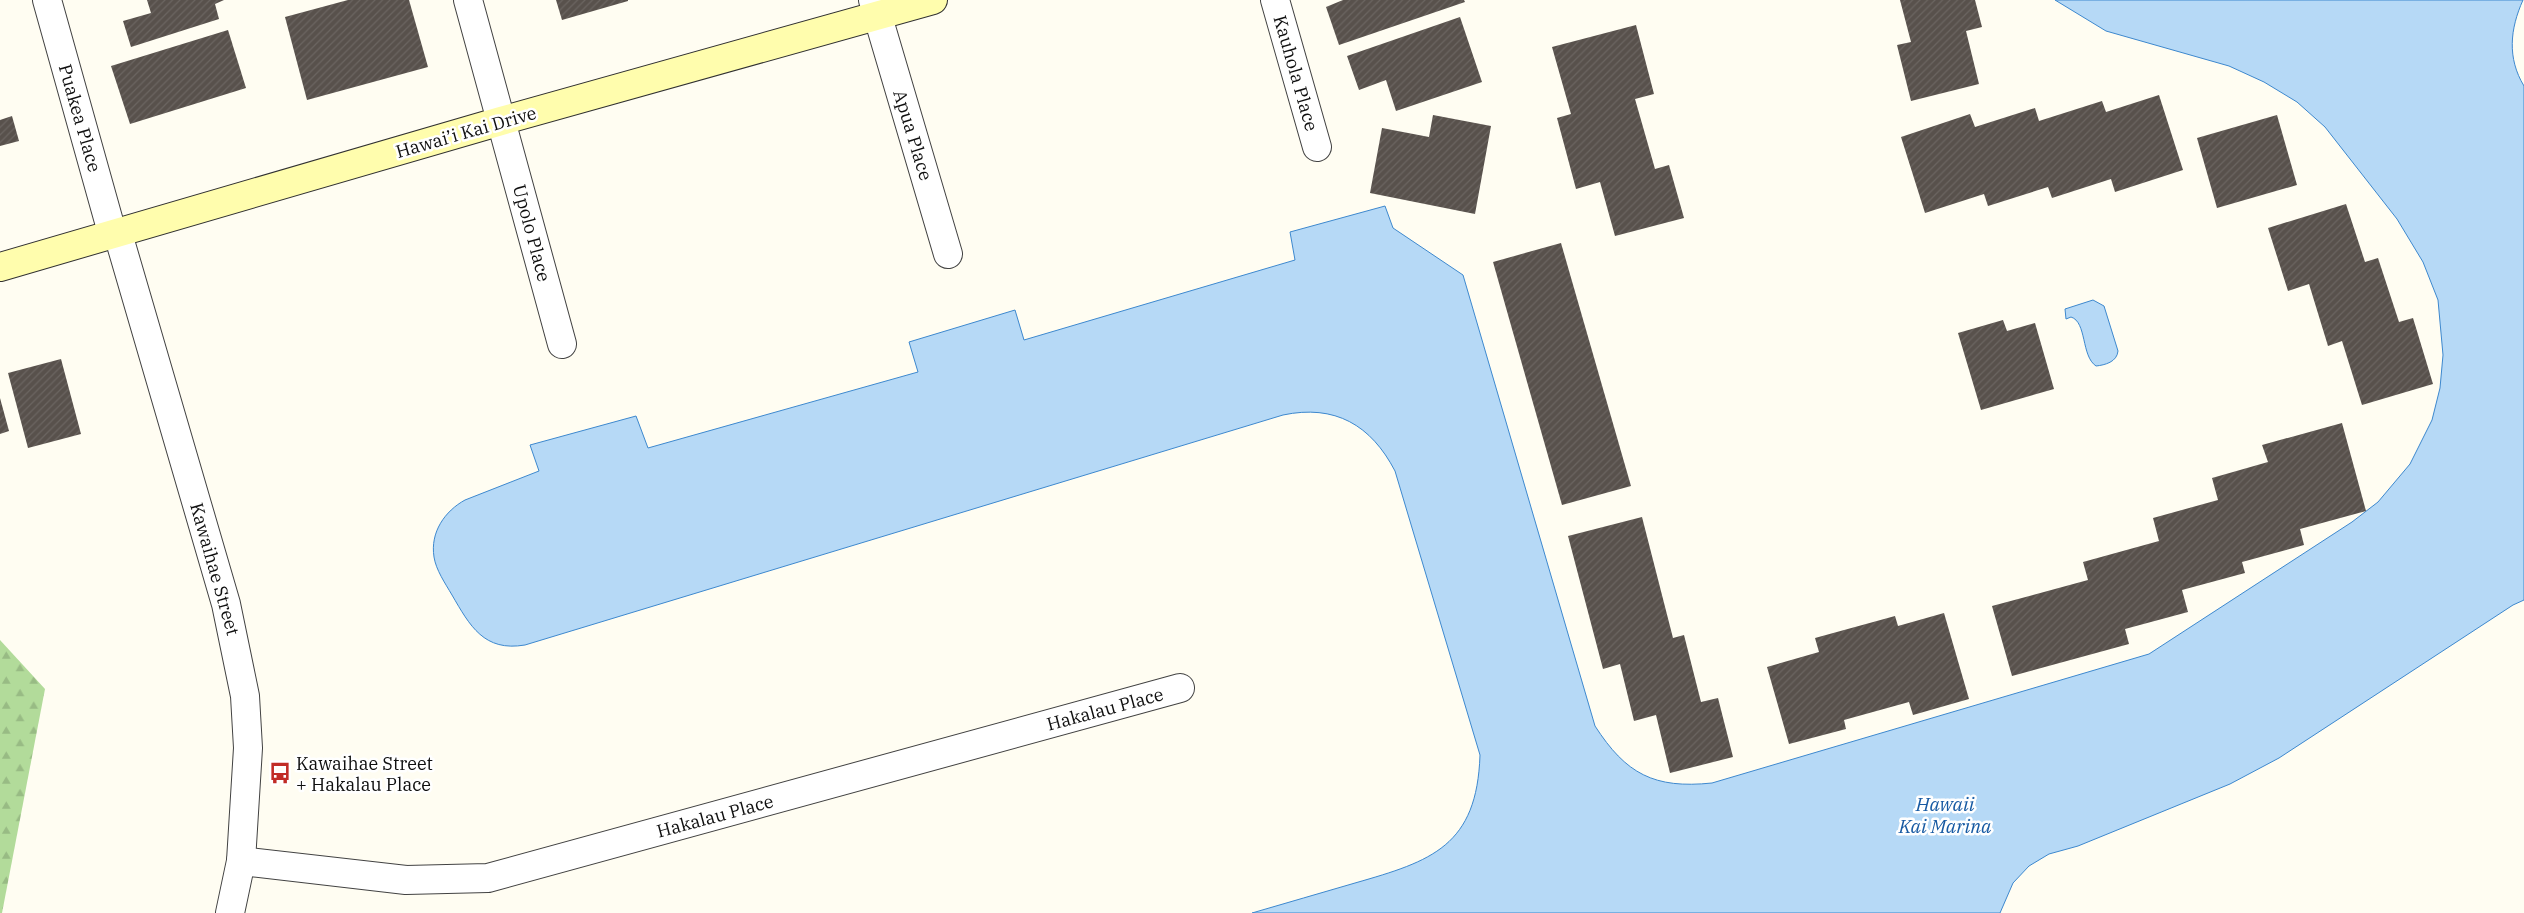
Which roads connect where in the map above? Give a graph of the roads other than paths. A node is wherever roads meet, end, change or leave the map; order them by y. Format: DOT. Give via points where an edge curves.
graph roads {
  1 [pos="47,0"];
  2 [pos="468,0"];
  3 [pos="933,0"];
  4 [pos="1275,0"];
  5 [pos="875,8"];
  6 [pos="501,121"];
  7 [pos="1317,147"];
  8 [pos="116,235"];
  9 [pos="948,254"];
  10 [pos="0,268"];
  11 [pos="562,344"];
  12 [pos="1180,688"];
  13 [pos="241,861"];
  14 [pos="230,913"];
  1 -- 8 [label="street, Puakea Place"];
  2 -- 6 [label="street, Upolo Place"];
  3 -- 5 [label="main road, Hawai’i Kai Drive"];
  4 -- 7 [label="street, Kauhola Place"];
  5 -- 6 [label="main road, Hawai’i Kai Drive"];
  5 -- 9 [label="street, Apua Place"];
  6 -- 8 [label="main road, Hawai’i Kai Drive"];
  6 -- 11 [label="street, Upolo Place"];
  8 -- 10 [label="main road, Hawai’i Kai Drive"];
  8 -- 13 [label="street, Kawaihae Street" via="234,638 245,696 248,748"];
  12 -- 13 [label="street, Hakalau Place" via="488,878 406,880"];
  13 -- 14 [label="street, Kawaihae Street"];
}
